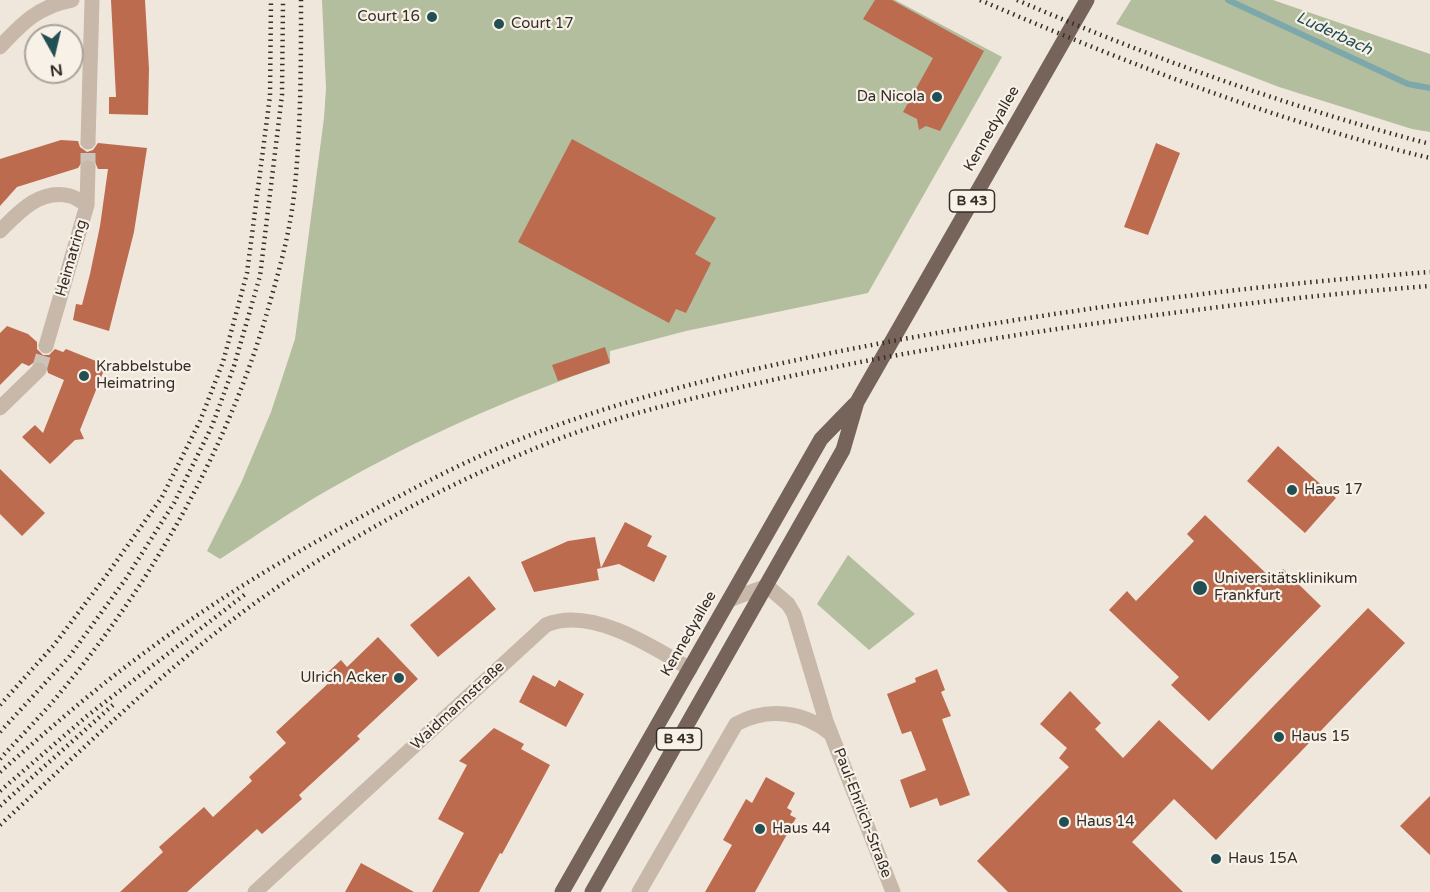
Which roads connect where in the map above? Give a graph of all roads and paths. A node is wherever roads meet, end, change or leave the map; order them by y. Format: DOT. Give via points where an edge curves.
graph roads {
  1 [pos="72,0"];
  2 [pos="92,0"];
  3 [pos="1088,0"];
  4 [pos="0,46"];
  5 [pos="88,142"];
  6 [pos="88,168"];
  7 [pos="87,205"];
  8 [pos="0,231"];
  9 [pos="46,346"];
  10 [pos="39,370"];
  11 [pos="857,402"];
  12 [pos="0,408"];
  13 [pos="766,586"];
  14 [pos="729,600"];
  15 [pos="690,669"];
  16 [pos="831,734"];
  17 [pos="255,892"];
  18 [pos="562,892"];
  19 [pos="592,892"];
  20 [pos="639,892"];
  21 [pos="893,892"];
  1 -- 4 [label="street" via="49,6 26,19"];
  2 -- 5 [label="street"];
  3 -- 11 [label="main road, Kennedyallee / B 43"];
  6 -- 7 [label="street, Heimatring"];
  7 -- 8 [label="street" via="70,196 51,195 26,206"];
  7 -- 9 [label="street, Heimatring"];
  10 -- 12 [label="street"];
  11 -- 13 [label="main road, Kennedyallee / B 43" via="843,450"];
  11 -- 14 [label="main road, Kennedyallee / B 43" via="821,439"];
  13 -- 14 [label="street"];
  13 -- 16 [label="street, Paul-Ehrlich-Straße" via="794,614"];
  13 -- 19 [label="main road, Kennedyallee / B 43"];
  14 -- 15 [label="main road, Kennedyallee / B 43"];
  15 -- 17 [label="street, Waidmannstraße" via="604,626 572,620 546,625"];
  15 -- 18 [label="main road, Kennedyallee / B 43"];
  16 -- 20 [label="street, Paul-Ehrlich-Straße" via="802,718 774,713 736,724"];
  16 -- 21 [label="street, Paul-Ehrlich-Straße"];
}
